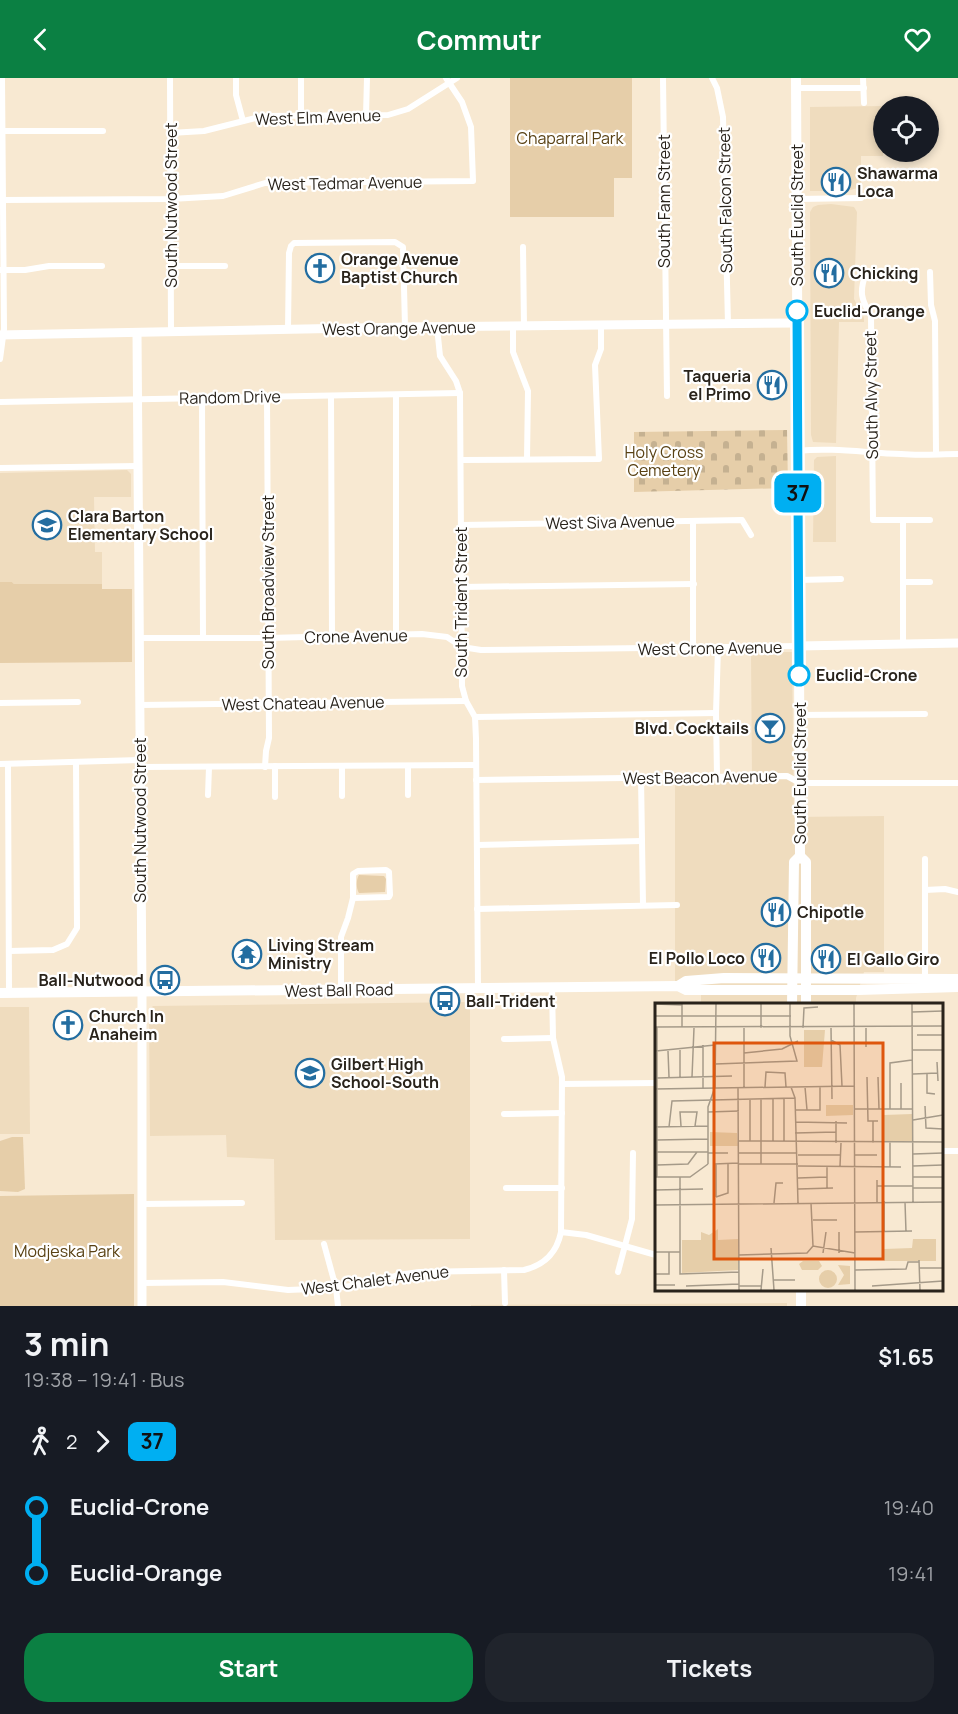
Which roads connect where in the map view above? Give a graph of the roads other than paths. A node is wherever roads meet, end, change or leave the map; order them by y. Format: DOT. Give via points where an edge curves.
graph roads {
  1 [pos="2,78"];
  2 [pos="170,78"];
  3 [pos="236,78"];
  4 [pos="300,78"];
  5 [pos="367,78"];
  6 [pos="457,78"];
  7 [pos="663,78"];
  8 [pos="712,78"];
  9 [pos="864,78"];
  10 [pos="447,81"];
  11 [pos="796,83"];
  12 [pos="1,88"];
  13 [pos="864,88"];
  14 [pos="864,103"];
  15 [pos="300,116"];
  16 [pos="366,116"];
  17 [pos="243,121"];
  18 [pos="3,131"];
  19 [pos="103,131"];
  20 [pos="170,134"];
  21 [pos="861,198"];
  22 [pos="171,199"];
  23 [pos="798,199"];
  24 [pos="3,200"];
  25 [pos="523,248"];
  26 [pos="102,266"];
  27 [pos="171,266"];
  28 [pos="225,266"];
  29 [pos="2,270"];
  30 [pos="930,272"];
  31 [pos="866,273"];
  32 [pos="798,323"];
  33 [pos="728,324"];
  34 [pos="602,325"];
  35 [pos="665,325"];
  36 [pos="513,326"];
  37 [pos="524,326"];
  38 [pos="405,327"];
  39 [pos="437,327"];
  40 [pos="288,330"];
  41 [pos="171,332"];
  42 [pos="136,333"];
  43 [pos="1,335"];
  44 [pos="0,360"];
  45 [pos="460,393"];
  46 [pos="396,394"];
  47 [pos="267,396"];
  48 [pos="331,396"];
  49 [pos="667,396"];
  50 [pos="202,397"];
  51 [pos="138,399"];
  52 [pos="0,402"];
  53 [pos="798,451"];
  54 [pos="872,452"];
  55 [pos="936,454"];
  56 [pos="958,454"];
  57 [pos="527,459"];
  58 [pos="461,460"];
  59 [pos="138,466"];
  60 [pos="0,468"];
  61 [pos="903,520"];
  62 [pos="930,520"];
  63 [pos="693,521"];
  64 [pos="461,525"];
  65 [pos="751,535"];
  66 [pos="841,579"];
  67 [pos="798,580"];
  68 [pos="904,582"];
  69 [pos="930,582"];
  70 [pos="694,584"];
  71 [pos="461,587"];
  72 [pos="396,634"];
  73 [pos="332,636"];
  74 [pos="139,638"];
  75 [pos="203,638"];
  76 [pos="268,638"];
  77 [pos="958,643"];
  78 [pos="903,644"];
  79 [pos="799,646"];
  80 [pos="462,647"];
  81 [pos="718,648"];
  82 [pos="693,649"];
  83 [pos="466,701"];
  84 [pos="78,702"];
  85 [pos="0,703"];
  86 [pos="269,703"];
  87 [pos="140,705"];
  88 [pos="716,713"];
  89 [pos="925,714"];
  90 [pos="799,715"];
  91 [pos="475,717"];
  92 [pos="76,762"];
  93 [pos="0,764"];
  94 [pos="8,764"];
  95 [pos="140,764"];
  96 [pos="476,765"];
  97 [pos="275,766"];
  98 [pos="342,766"];
  99 [pos="408,766"];
  100 [pos="208,767"];
  101 [pos="265,767"];
  102 [pos="717,776"];
  103 [pos="641,777"];
  104 [pos="476,780"];
  105 [pos="800,783"];
  106 [pos="958,783"];
  107 [pos="208,795"];
  108 [pos="408,795"];
  109 [pos="342,796"];
  110 [pos="275,797"];
  111 [pos="642,841"];
  112 [pos="477,844"];
  113 [pos="800,856"];
  114 [pos="925,860"];
  115 [pos="925,890"];
  116 [pos="958,892"];
  117 [pos="353,898"];
  118 [pos="643,905"];
  119 [pos="677,905"];
  120 [pos="477,909"];
  121 [pos="9,951"];
  122 [pos="792,978"];
  123 [pos="806,978"];
  124 [pos="958,979"];
  125 [pos="925,983"];
  126 [pos="678,986"];
  127 [pos="552,987"];
  128 [pos="958,987"];
  129 [pos="478,988"];
  130 [pos="341,990"];
  131 [pos="792,990"];
  132 [pos="806,991"];
  133 [pos="142,992"];
  134 [pos="5,993"];
  135 [pos="792,1003"];
  136 [pos="806,1003"];
  137 [pos="554,1038"];
  138 [pos="504,1039"];
  139 [pos="655,1083"];
  140 [pos="562,1084"];
  141 [pos="562,1113"];
  142 [pos="504,1114"];
  143 [pos="633,1154"];
  144 [pos="506,1188"];
  145 [pos="562,1188"];
  146 [pos="242,1203"];
  147 [pos="142,1204"];
  148 [pos="561,1232"];
  149 [pos="324,1245"];
  150 [pos="626,1246"];
  151 [pos="655,1254"];
  152 [pos="504,1270"];
  153 [pos="618,1272"];
  154 [pos="142,1282"];
  155 [pos="336,1288"];
  156 [pos="505,1304"];
  157 [pos="142,1306"];
  158 [pos="338,1306"];
  1 -- 12 [label="street"];
  2 -- 20 [label="street, South Nutwood Street"];
  3 -- 17 [label="street"];
  4 -- 15 [label="street"];
  5 -- 16 [label="street"];
  6 -- 10 [label="street, West Elm Avenue"];
  7 -- 35 [label="street, South Fann Street"];
  8 -- 33 [label="street, South Falcon Street" via="723,117"];
  9 -- 13 [label="street"];
  10 -- 16 [label="street, West Elm Avenue" via="408,109"];
  10 -- 22 [label="street, West Tedmar Avenue" via="462,102 471,127 473,181 265,183 223,196"];
  11 -- 13 [label="street"];
  11 -- 23 [label="main road, South Euclid Street"];
  12 -- 18 [label="street"];
  13 -- 14 [label="street"];
  15 -- 16 [label="street, West Elm Avenue"];
  15 -- 17 [label="street, West Elm Avenue" via="263,116"];
  17 -- 20 [label="street, West Elm Avenue" via="204,132"];
  18 -- 19 [label="street"];
  18 -- 24 [label="street"];
  20 -- 22 [label="street, South Nutwood Street"];
  21 -- 23 [label="street"];
  22 -- 24 [label="street, West Tedmar Avenue"];
  22 -- 27 [label="street, South Nutwood Street"];
  23 -- 32 [label="main road, South Euclid Street"];
  24 -- 29 [label="street"];
  25 -- 37 [label="street"];
  26 -- 29 [label="street"];
  27 -- 28 [label="street"];
  27 -- 41 [label="street, South Nutwood Street"];
  29 -- 43 [label="street"];
  30 -- 55 [label="street" via="935,321"];
  31 -- 54 [label="street, South Alvy Street" via="861,286 862,301 871,316"];
  32 -- 33 [label="street, West Orange Avenue"];
  32 -- 53 [label="main road, South Euclid Street"];
  33 -- 35 [label="street, West Orange Avenue"];
  34 -- 35 [label="street, West Orange Avenue"];
  34 -- 37 [label="street, West Orange Avenue"];
  34 -- 57 [label="street" via="602,349 595,365 599,459"];
  35 -- 49 [label="street, South Fann Street"];
  36 -- 37 [label="street, West Orange Avenue"];
  36 -- 39 [label="street, West Orange Avenue"];
  36 -- 57 [label="street" via="513,352 528,391"];
  38 -- 39 [label="street, West Orange Avenue"];
  38 -- 40 [label="street, West Orange Avenue"];
  38 -- 40 [label="street" via="403,247 395,242 294,243 289,254"];
  39 -- 45 [label="street, South Trident Street" via="440,356"];
  40 -- 41 [label="street, West Orange Avenue"];
  41 -- 42 [label="street, West Orange Avenue"];
  42 -- 43 [label="street, West Orange Avenue"];
  42 -- 51 [label="street, South Nutwood Street"];
  43 -- 44 [label="street"];
  45 -- 46 [label="street, Random Drive"];
  45 -- 58 [label="street, South Trident Street"];
  46 -- 48 [label="street, Random Drive"];
  46 -- 72 [label="street"];
  47 -- 48 [label="street, Random Drive"];
  47 -- 50 [label="street, Random Drive"];
  47 -- 76 [label="street, South Broadview Street"];
  48 -- 73 [label="street"];
  50 -- 51 [label="street, Random Drive"];
  50 -- 75 [label="street"];
  51 -- 52 [label="street, Random Drive"];
  51 -- 59 [label="street, South Nutwood Street"];
  53 -- 54 [label="street"];
  53 -- 67 [label="main road, South Euclid Street"];
  54 -- 55 [label="street"];
  54 -- 61 [label="street, South Alvy Street" via="873,520"];
  55 -- 56 [label="street"];
  57 -- 58 [label="street"];
  58 -- 64 [label="street, South Trident Street"];
  59 -- 60 [label="street"];
  59 -- 74 [label="street, South Nutwood Street"];
  61 -- 62 [label="street"];
  61 -- 68 [label="street"];
  63 -- 64 [label="street, West Siva Avenue"];
  63 -- 65 [label="street, West Siva Avenue" via="742,520"];
  63 -- 70 [label="street"];
  64 -- 71 [label="street, South Trident Street"];
  66 -- 67 [label="street"];
  67 -- 79 [label="main road, South Euclid Street"];
  68 -- 69 [label="street"];
  68 -- 78 [label="street"];
  70 -- 71 [label="street"];
  70 -- 82 [label="street"];
  71 -- 80 [label="street, South Trident Street"];
  72 -- 73 [label="street, Crone Avenue"];
  72 -- 80 [label="street, Crone Avenue" via="447,637"];
  73 -- 76 [label="street, Crone Avenue"];
  74 -- 75 [label="street, Crone Avenue"];
  74 -- 87 [label="street, South Nutwood Street"];
  75 -- 76 [label="street, Crone Avenue"];
  76 -- 86 [label="street, South Broadview Street"];
  77 -- 78 [label="street, West Crone Avenue"];
  78 -- 79 [label="street, West Crone Avenue"];
  79 -- 81 [label="street, West Crone Avenue"];
  79 -- 90 [label="main road, South Euclid Street"];
  80 -- 82 [label="street, West Crone Avenue"];
  80 -- 83 [label="street, South Trident Street"];
  81 -- 82 [label="street, West Crone Avenue"];
  81 -- 88 [label="street"];
  83 -- 86 [label="street, West Chateau Avenue"];
  83 -- 91 [label="street, South Trident Street"];
  84 -- 85 [label="street"];
  86 -- 87 [label="street, West Chateau Avenue"];
  86 -- 101 [label="street, South Broadview Street"];
  87 -- 95 [label="street, South Nutwood Street"];
  88 -- 91 [label="street"];
  88 -- 102 [label="street"];
  89 -- 90 [label="street"];
  90 -- 105 [label="main road, South Euclid Street"];
  91 -- 96 [label="street, South Trident Street"];
  92 -- 94 [label="street"];
  92 -- 95 [label="street"];
  92 -- 121 [label="street" via="77,928 67,944 53,950"];
  93 -- 94 [label="street"];
  94 -- 121 [label="street"];
  95 -- 100 [label="street"];
  95 -- 133 [label="street, South Nutwood Street"];
  96 -- 99 [label="street"];
  96 -- 104 [label="street, South Trident Street"];
  97 -- 98 [label="street"];
  97 -- 101 [label="street"];
  97 -- 110 [label="street"];
  98 -- 99 [label="street"];
  98 -- 109 [label="street"];
  99 -- 108 [label="street"];
  100 -- 101 [label="street"];
  100 -- 107 [label="street"];
  102 -- 103 [label="street, West Beacon Avenue"];
  102 -- 105 [label="street, West Beacon Avenue" via="787,776"];
  103 -- 104 [label="street, West Beacon Avenue"];
  103 -- 111 [label="street"];
  104 -- 112 [label="street, South Trident Street"];
  105 -- 106 [label="street, West Beacon Avenue"];
  105 -- 113 [label="main road, South Euclid Street"];
  111 -- 112 [label="street"];
  111 -- 118 [label="street"];
  112 -- 120 [label="street, South Trident Street"];
  113 -- 122 [label="main road, South Euclid Street" via="794,862"];
  113 -- 123 [label="main road, South Euclid Street" via="807,862"];
  114 -- 115 [label="street"];
  115 -- 116 [label="street"];
  115 -- 125 [label="street"];
  117 -- 117 [label="street" via="389,897 389,872 355,872"];
  117 -- 130 [label="street" via="341,937"];
  118 -- 119 [label="street"];
  118 -- 120 [label="street"];
  120 -- 129 [label="street, South Trident Street"];
  121 -- 134 [label="street"];
  122 -- 123 [label="main road, West Ball Road"];
  122 -- 126 [label="main road, West Ball Road" via="724,978 686,981"];
  122 -- 131 [label="main road, South Euclid Street"];
  123 -- 125 [label="main road, West Ball Road"];
  123 -- 132 [label="main road, South Euclid Street"];
  124 -- 125 [label="main road, West Ball Road"];
  125 -- 128 [label="main road, West Ball Road"];
  125 -- 132 [label="main road, West Ball Road" via="868,990"];
  126 -- 127 [label="main road, West Ball Road"];
  126 -- 131 [label="main road, West Ball Road" via="686,990"];
  127 -- 129 [label="main road, West Ball Road"];
  127 -- 137 [label="street"];
  129 -- 130 [label="main road, West Ball Road"];
  130 -- 133 [label="main road, West Ball Road"];
  131 -- 132 [label="main road, West Ball Road"];
  131 -- 135 [label="main road, South Euclid Street"];
  132 -- 136 [label="main road, South Euclid Street"];
  133 -- 134 [label="main road, West Ball Road"];
  133 -- 147 [label="street, South Nutwood Street"];
  137 -- 138 [label="street"];
  137 -- 140 [label="street"];
  139 -- 140 [label="street"];
  140 -- 141 [label="street"];
  141 -- 142 [label="street"];
  141 -- 145 [label="street"];
  143 -- 150 [label="street" via="632,1214"];
  144 -- 145 [label="street"];
  145 -- 148 [label="street"];
  146 -- 147 [label="street"];
  147 -- 154 [label="street, South Nutwood Street"];
  148 -- 150 [label="street"];
  148 -- 152 [label="street, West Chalet Avenue" via="556,1248 542,1263 524,1270"];
  149 -- 155 [label="street"];
  150 -- 151 [label="street"];
  150 -- 153 [label="street"];
  152 -- 155 [label="street, West Chalet Avenue" via="418,1272"];
  152 -- 156 [label="street"];
  154 -- 155 [label="street, West Chalet Avenue" via="223,1282 288,1290"];
  154 -- 157 [label="street, South Nutwood Street"];
  155 -- 158 [label="street"];
}
